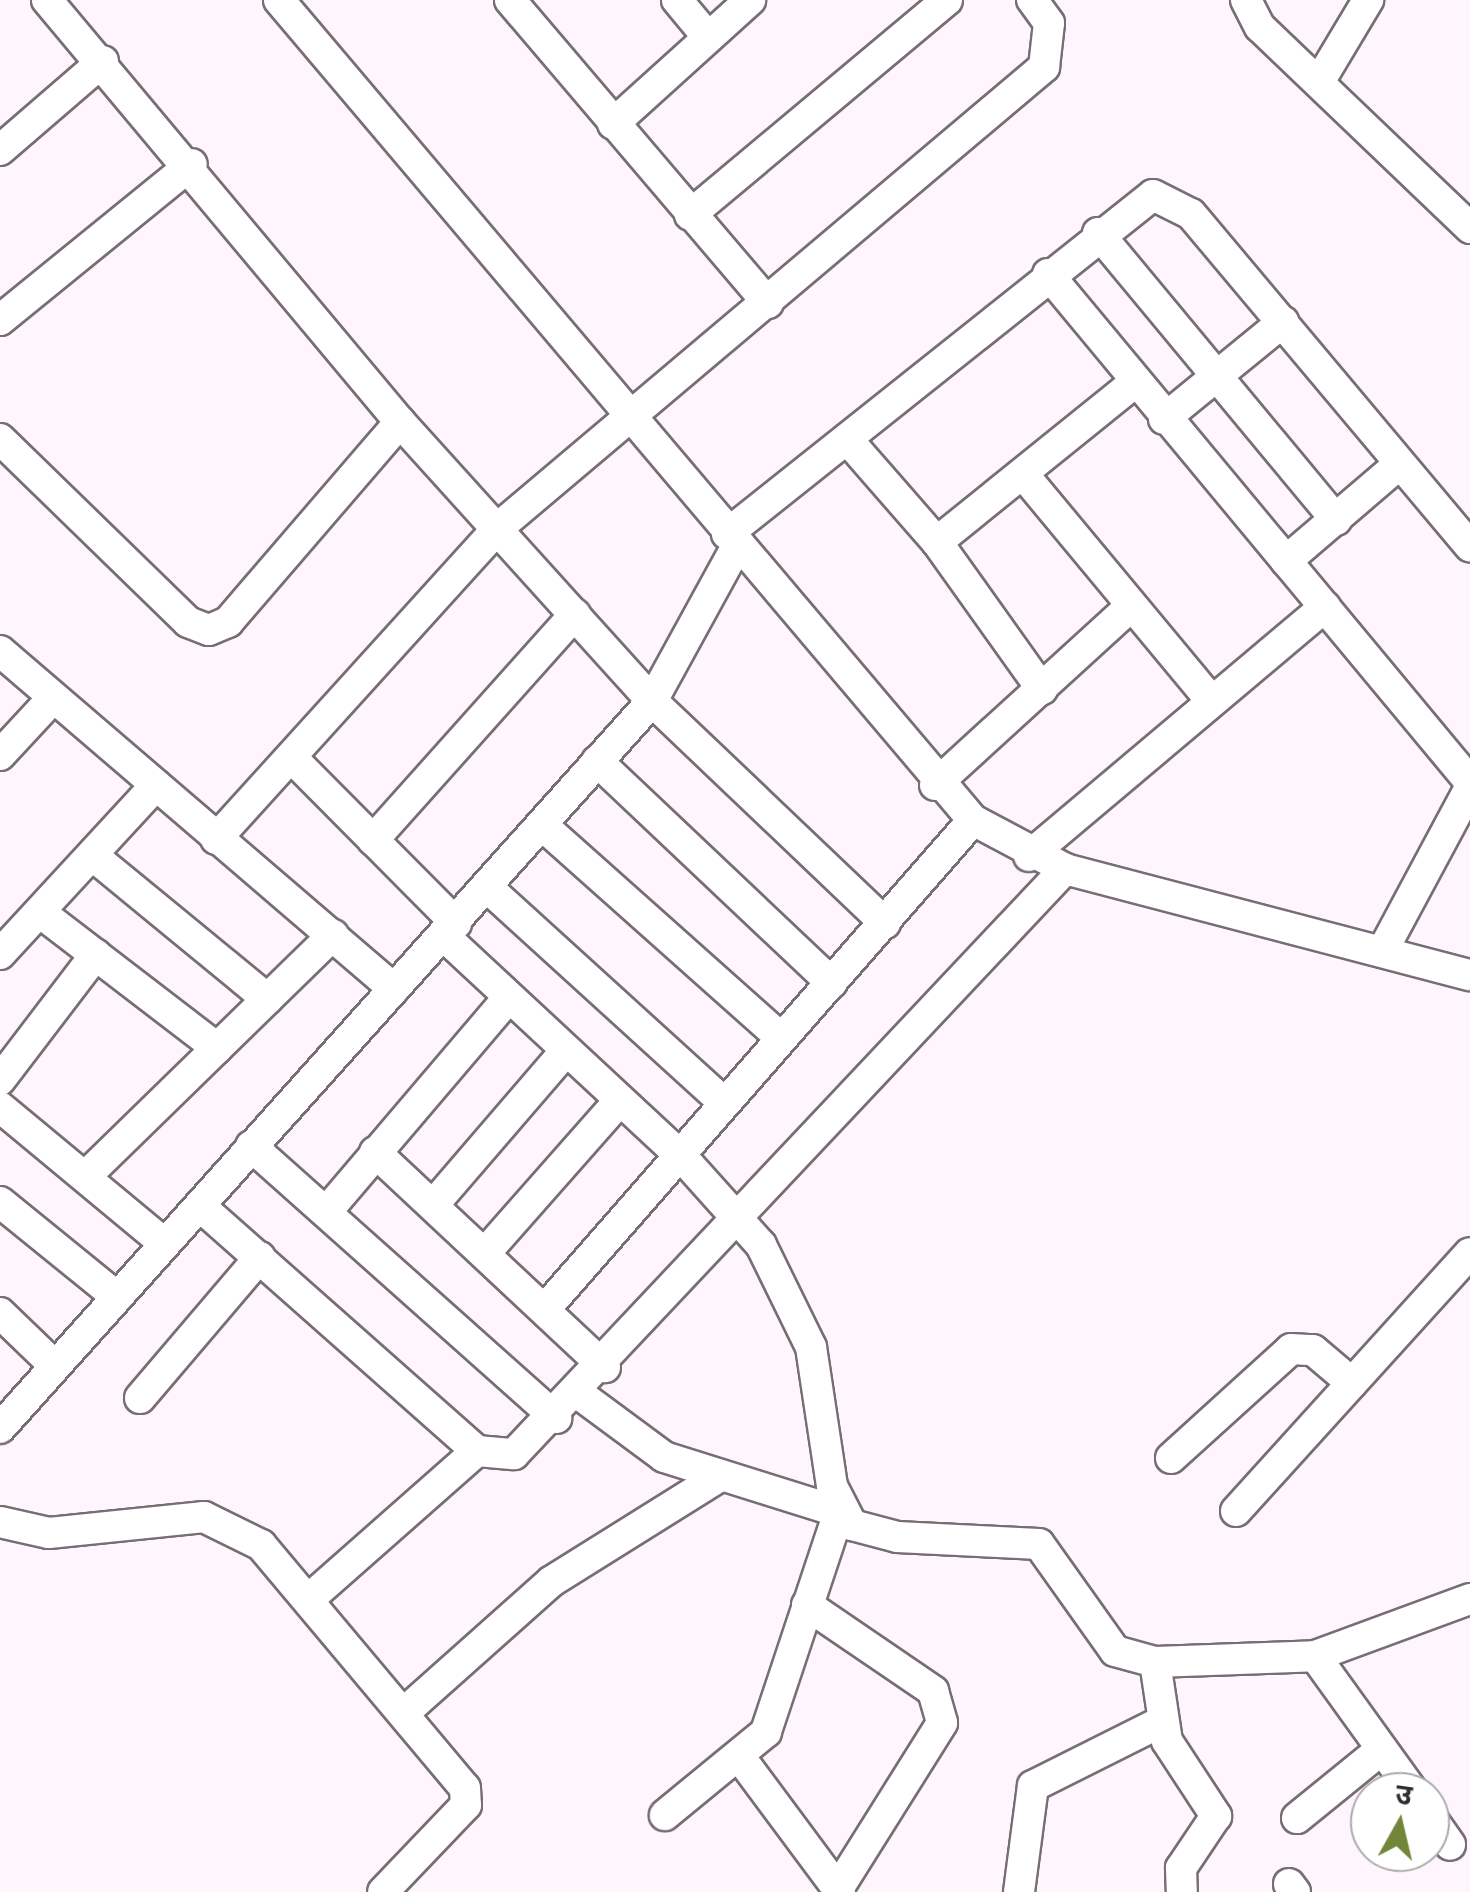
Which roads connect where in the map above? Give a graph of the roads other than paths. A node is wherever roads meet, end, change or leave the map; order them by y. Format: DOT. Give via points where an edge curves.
graph roads {
  1 [pos="47,0"];
  2 [pos="280,0"];
  3 [pos="510,0"];
  4 [pos="677,0"];
  5 [pos="750,0"];
  6 [pos="947,0"];
  7 [pos="1032,0"];
  8 [pos="1246,0"];
  9 [pos="1368,0"];
  10 [pos="707,36"];
  11 [pos="103,61"];
  12 [pos="1319,82"];
  13 [pos="613,124"];
  14 [pos="0,150"];
  15 [pos="192,164"];
  16 [pos="690,215"];
  17 [pos="1470,228"];
  18 [pos="1098,233"];
  19 [pos="1048,274"];
  20 [pos="768,303"];
  21 [pos="0,320"];
  22 [pos="1284,322"];
  23 [pos="1222,374"];
  24 [pos="1134,383"];
  25 [pos="633,418"];
  26 [pos="1164,419"];
  27 [pos="400,422"];
  28 [pos="0,439"];
  29 [pos="847,439"];
  30 [pos="1398,464"];
  31 [pos="1023,474"];
  32 [pos="1336,520"];
  33 [pos="498,528"];
  34 [pos="732,540"];
  35 [pos="937,542"];
  36 [pos="1470,546"];
  37 [pos="1286,562"];
  38 [pos="1130,607"];
  39 [pos="1325,607"];
  40 [pos="575,614"];
  41 [pos="0,650"];
  42 [pos="1042,689"];
  43 [pos="52,698"];
  44 [pos="1210,699"];
  45 [pos="652,701"];
  46 [pos="0,755"];
  47 [pos="292,758"];
  48 [pos="598,761"];
  49 [pos="156,785"];
  50 [pos="935,785"];
  51 [pos="1470,785"];
  52 [pos="972,820"];
  53 [pos="542,825"];
  54 [pos="216,839"];
  55 [pos="374,840"];
  56 [pos="92,855"];
  57 [pos="1029,856"];
  58 [pos="1065,868"];
  59 [pos="488,888"];
  60 [pos="41,912"];
  61 [pos="884,923"];
  62 [pos="450,929"];
  63 [pos="333,935"];
  64 [pos="1384,950"];
  65 [pos="0,954"];
  66 [pos="96,954"];
  67 [pos="1469,974"];
  68 [pos="832,983"];
  69 [pos="394,989"];
  70 [pos="267,999"];
  71 [pos="506,1001"];
  72 [pos="781,1038"];
  73 [pos="217,1048"];
  74 [pos="563,1054"];
  75 [pos="0,1080"];
  76 [pos="619,1101"];
  77 [pos="724,1103"];
  78 [pos="0,1107"];
  79 [pos="252,1146"];
  80 [pos="376,1152"];
  81 [pos="682,1157"];
  82 [pos="89,1173"];
  83 [pos="0,1202"];
  84 [pos="434,1204"];
  85 [pos="200,1206"];
  86 [pos="326,1210"];
  87 [pos="739,1218"];
  88 [pos="165,1244"];
  89 [pos="486,1252"];
  90 [pos="1470,1253"];
  91 [pos="260,1258"];
  92 [pos="117,1298"];
  93 [pos="546,1308"];
  94 [pos="0,1314"];
  95 [pos="55,1366"];
  96 [pos="604,1367"];
  97 [pos="1352,1383"];
  98 [pos="579,1394"];
  99 [pos="140,1398"];
  100 [pos="556,1418"];
  101 [pos="0,1428"];
  102 [pos="477,1450"];
  103 [pos="1171,1458"];
  104 [pos="717,1478"];
  105 [pos="1236,1511"];
  106 [pos="840,1512"];
  107 [pos="0,1522"];
  108 [pos="1470,1598"];
  109 [pos="309,1599"];
  110 [pos="807,1605"];
  111 [pos="1315,1656"];
  112 [pos="1155,1662"];
  113 [pos="406,1711"];
  114 [pos="1160,1722"];
  115 [pos="1382,1749"];
  116 [pos="742,1760"];
  117 [pos="1398,1772"];
  118 [pos="665,1815"];
  119 [pos="1296,1818"];
  120 [pos="839,1891"];
  121 [pos="382,1892"];
  122 [pos="1019,1892"];
  123 [pos="1182,1892"];
  1 -- 11 [label="street"];
  2 -- 25 [label="street"];
  3 -- 13 [label="street"];
  4 -- 10 [label="street"];
  5 -- 10 [label="street"];
  6 -- 16 [label="street"];
  7 -- 20 [label="street" via="1048,23 1044,68"];
  8 -- 12 [label="street" via="1260,28"];
  9 -- 12 [label="street"];
  10 -- 13 [label="street"];
  11 -- 14 [label="street"];
  11 -- 15 [label="street"];
  12 -- 17 [label="street"];
  13 -- 16 [label="street"];
  15 -- 21 [label="street"];
  15 -- 27 [label="street"];
  16 -- 20 [label="street"];
  18 -- 19 [label="street"];
  18 -- 22 [label="street" via="1136,201 1168,196"];
  18 -- 23 [label="street"];
  19 -- 24 [label="street"];
  19 -- 29 [label="street"];
  20 -- 25 [label="street"];
  22 -- 23 [label="street"];
  22 -- 30 [label="street"];
  23 -- 26 [label="street"];
  23 -- 32 [label="street"];
  24 -- 26 [label="street"];
  24 -- 31 [label="street"];
  25 -- 33 [label="street"];
  25 -- 34 [label="street"];
  26 -- 37 [label="street"];
  27 -- 28 [label="street" via="228,622 209,630 188,622"];
  27 -- 33 [label="street"];
  29 -- 34 [label="street"];
  29 -- 35 [label="street"];
  30 -- 32 [label="street"];
  30 -- 36 [label="street"];
  31 -- 35 [label="street"];
  31 -- 38 [label="street"];
  32 -- 37 [label="street"];
  33 -- 40 [label="street"];
  33 -- 47 [label="street"];
  34 -- 45 [label="street"];
  34 -- 50 [label="street"];
  35 -- 42 [label="street"];
  37 -- 39 [label="street"];
  38 -- 42 [label="street"];
  38 -- 44 [label="street"];
  39 -- 44 [label="street"];
  39 -- 51 [label="street"];
  40 -- 45 [label="street"];
  40 -- 55 [label="street"];
  41 -- 43 [label="street"];
  42 -- 50 [label="street"];
  43 -- 46 [label="street"];
  43 -- 49 [label="street"];
  44 -- 57 [label="street"];
  45 -- 48 [label="street"];
  45 -- 61 [label="street"];
  47 -- 54 [label="street"];
  47 -- 55 [label="street"];
  48 -- 53 [label="street"];
  48 -- 68 [label="street"];
  49 -- 54 [label="street"];
  49 -- 56 [label="street"];
  50 -- 52 [label="street"];
  51 -- 64 [label="street"];
  52 -- 57 [label="street"];
  52 -- 61 [label="street"];
  53 -- 59 [label="street"];
  53 -- 72 [label="street"];
  54 -- 63 [label="street"];
  55 -- 62 [label="street"];
  56 -- 60 [label="street"];
  56 -- 70 [label="street"];
  57 -- 58 [label="street"];
  58 -- 64 [label="street"];
  58 -- 87 [label="street"];
  59 -- 62 [label="street"];
  59 -- 77 [label="street"];
  60 -- 65 [label="street"];
  60 -- 66 [label="street"];
  61 -- 68 [label="street"];
  62 -- 69 [label="street"];
  62 -- 71 [label="street"];
  63 -- 69 [label="street"];
  63 -- 70 [label="street"];
  64 -- 67 [label="street"];
  66 -- 73 [label="street"];
  66 -- 75 [label="street"];
  68 -- 72 [label="street"];
  69 -- 79 [label="street"];
  70 -- 73 [label="street"];
  71 -- 74 [label="street"];
  71 -- 80 [label="street"];
  72 -- 77 [label="street"];
  73 -- 82 [label="street"];
  74 -- 76 [label="street"];
  74 -- 84 [label="street"];
  76 -- 81 [label="street"];
  76 -- 89 [label="street"];
  77 -- 81 [label="street"];
  78 -- 82 [label="street"];
  79 -- 85 [label="street"];
  79 -- 86 [label="street"];
  80 -- 84 [label="street"];
  80 -- 86 [label="street"];
  81 -- 87 [label="street"];
  81 -- 93 [label="street"];
  82 -- 88 [label="street"];
  83 -- 92 [label="street"];
  84 -- 89 [label="street"];
  85 -- 88 [label="street"];
  85 -- 91 [label="street"];
  86 -- 100 [label="street"];
  87 -- 96 [label="street"];
  87 -- 106 [label="street" via="811,1347"];
  88 -- 92 [label="street"];
  89 -- 93 [label="street"];
  90 -- 97 [label="street"];
  91 -- 99 [label="street"];
  91 -- 102 [label="street"];
  92 -- 95 [label="street"];
  93 -- 96 [label="street"];
  94 -- 95 [label="street"];
  95 -- 101 [label="street"];
  96 -- 98 [label="street"];
  97 -- 103 [label="street" via="1313,1350 1290,1348"];
  97 -- 105 [label="street"];
  98 -- 100 [label="street"];
  98 -- 104 [label="street" via="640,1444"];
  100 -- 102 [label="street" via="514,1454"];
  102 -- 109 [label="street"];
  104 -- 106 [label="street"];
  104 -- 113 [label="street" via="552,1581"];
  106 -- 110 [label="street"];
  106 -- 112 [label="street" via="898,1537 1038,1544 1115,1651"];
  107 -- 109 [label="street" via="50,1533 221,1519 261,1545"];
  108 -- 111 [label="street"];
  109 -- 113 [label="street"];
  110 -- 116 [label="street" via="777,1707"];
  110 -- 120 [label="street" via="933,1691 942,1723"];
  111 -- 112 [label="street"];
  111 -- 115 [label="street"];
  112 -- 114 [label="street"];
  113 -- 121 [label="street" via="451,1766 466,1804"];
  114 -- 122 [label="street" via="1033,1786"];
  114 -- 123 [label="street" via="1174,1760 1216,1816 1181,1868"];
  115 -- 117 [label="street"];
  115 -- 119 [label="street"];
  116 -- 118 [label="street"];
  116 -- 120 [label="street"];
}
